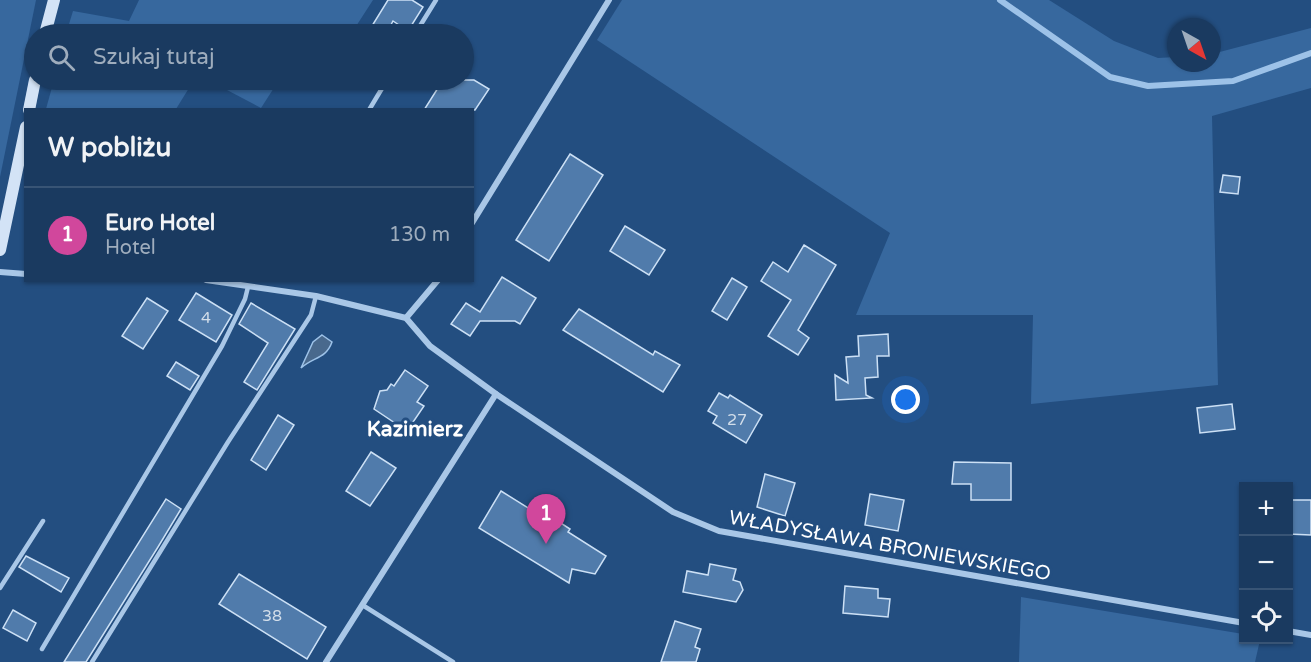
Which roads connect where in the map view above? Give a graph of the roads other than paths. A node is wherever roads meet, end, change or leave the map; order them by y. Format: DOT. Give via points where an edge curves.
graph roads {
  1 [pos="54,0"];
  2 [pos="436,0"];
  3 [pos="609,0"];
  4 [pos="48,24"];
  5 [pos="421,24"];
  6 [pos="33,90"];
  7 [pos="381,90"];
  8 [pos="29,108"];
  9 [pos="370,108"];
  10 [pos="24,136"];
  11 [pos="474,219"];
  12 [pos="0,250"];
  13 [pos="0,272"];
  14 [pos="24,274"];
  15 [pos="218,282"];
  16 [pos="267,282"];
  17 [pos="436,282"];
  18 [pos="248,287"];
  19 [pos="265,289"];
  20 [pos="316,297"];
  21 [pos="406,318"];
  22 [pos="496,394"];
  23 [pos="43,521"];
  24 [pos="0,588"];
  25 [pos="364,606"];
  26 [pos="1239,622"];
  27 [pos="1293,632"];
  28 [pos="1311,635"];
  29 [pos="42,649"];
  30 [pos="92,662"];
  31 [pos="326,662"];
  32 [pos="453,662"];
  1 -- 4 [label="street"];
  2 -- 5 [label="lane"];
  3 -- 11 [label="street"];
  6 -- 8 [label="street"];
  7 -- 9 [label="lane"];
  10 -- 12 [label="street"];
  13 -- 14 [label="street"];
  15 -- 18 [label="street"];
  16 -- 19 [label="lane"];
  17 -- 21 [label="street"];
  18 -- 19 [label="street"];
  18 -- 29 [label="lane" via="222,346"];
  19 -- 20 [label="street"];
  20 -- 21 [label="street"];
  20 -- 30 [label="lane" via="311,315"];
  21 -- 22 [label="street, WŁADYSŁAWA BRONIEWSKIEGO" via="430,346"];
  22 -- 25 [label="street"];
  22 -- 26 [label="street, WŁADYSŁAWA BRONIEWSKIEGO" via="673,512 719,531"];
  23 -- 24 [label="lane"];
  25 -- 31 [label="street"];
  25 -- 32 [label="lane"];
  27 -- 28 [label="street"];
}
